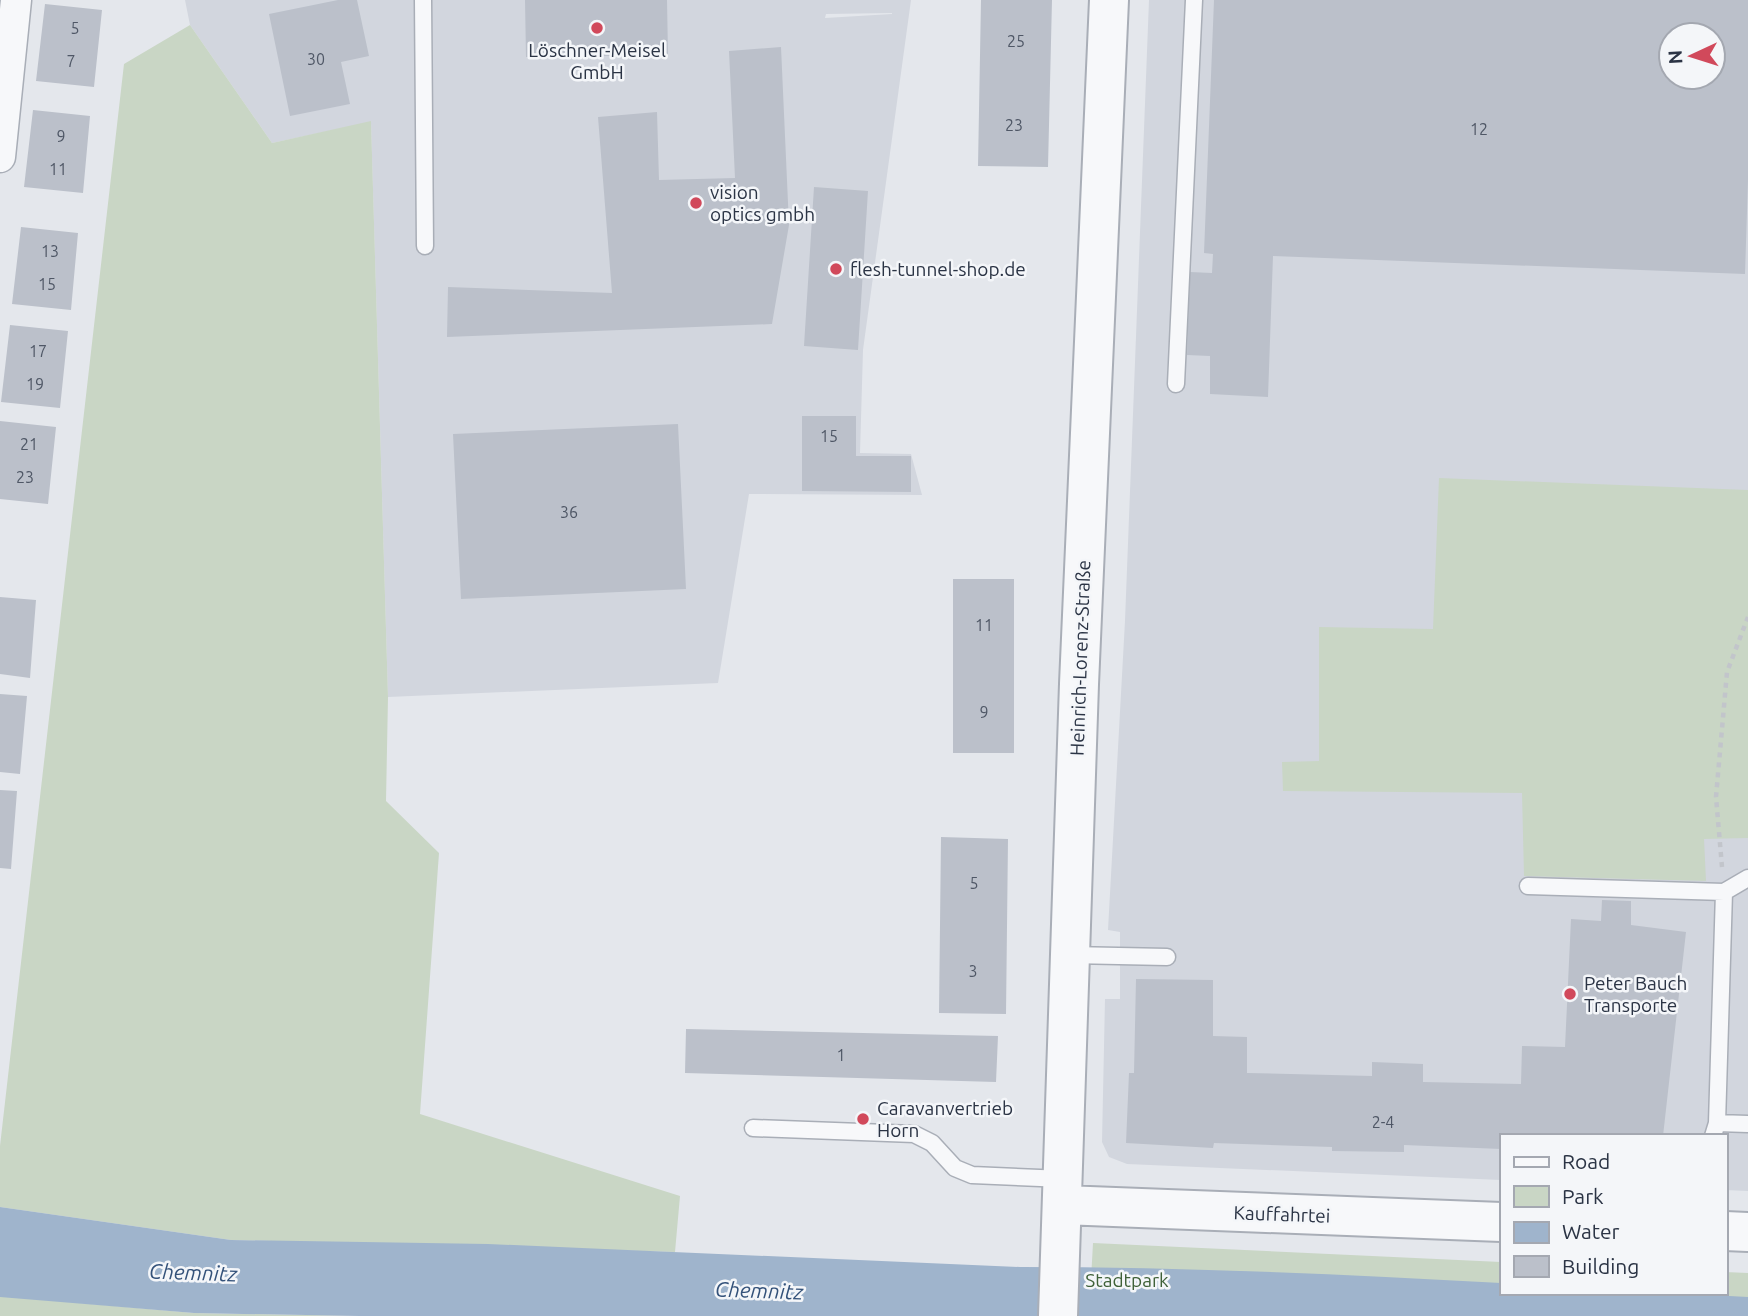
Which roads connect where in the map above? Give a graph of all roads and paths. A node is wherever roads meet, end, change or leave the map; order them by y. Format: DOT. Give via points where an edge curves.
graph roads {
  1 [pos="16,0"];
  2 [pos="423,0"];
  3 [pos="1109,0"];
  4 [pos="1194,0"];
  5 [pos="0,157"];
  6 [pos="425,246"];
  7 [pos="1176,384"];
  8 [pos="1748,617"];
  9 [pos="1748,878"];
  10 [pos="1528,886"];
  11 [pos="1724,892"];
  12 [pos="1070,955"];
  13 [pos="1167,957"];
  14 [pos="1748,1124"];
  15 [pos="753,1128"];
  16 [pos="1715,1129"];
  17 [pos="1064,1192"];
  18 [pos="1500,1222"];
  19 [pos="1727,1231"];
  20 [pos="1748,1232"];
  21 [pos="1058,1316"];
  1 -- 5 [label="street"];
  2 -- 6 [label="lane"];
  3 -- 12 [label="street, Heinrich-Lorenz-Straße"];
  4 -- 7 [label="lane"];
  8 -- 11 [label="path" via="1727,672 1716,797"];
  9 -- 11 [label="lane"];
  10 -- 11 [label="lane"];
  11 -- 16 [label="lane"];
  12 -- 13 [label="lane"];
  12 -- 17 [label="street, Heinrich-Lorenz-Straße"];
  14 -- 16 [label="lane"];
  15 -- 17 [label="lane" via="914,1134 932,1143 955,1168 972,1175"];
  17 -- 18 [label="street, Kauffahrtei"];
  17 -- 21 [label="street, Heinrich-Lorenz-Straße"];
  19 -- 20 [label="street"];
}
